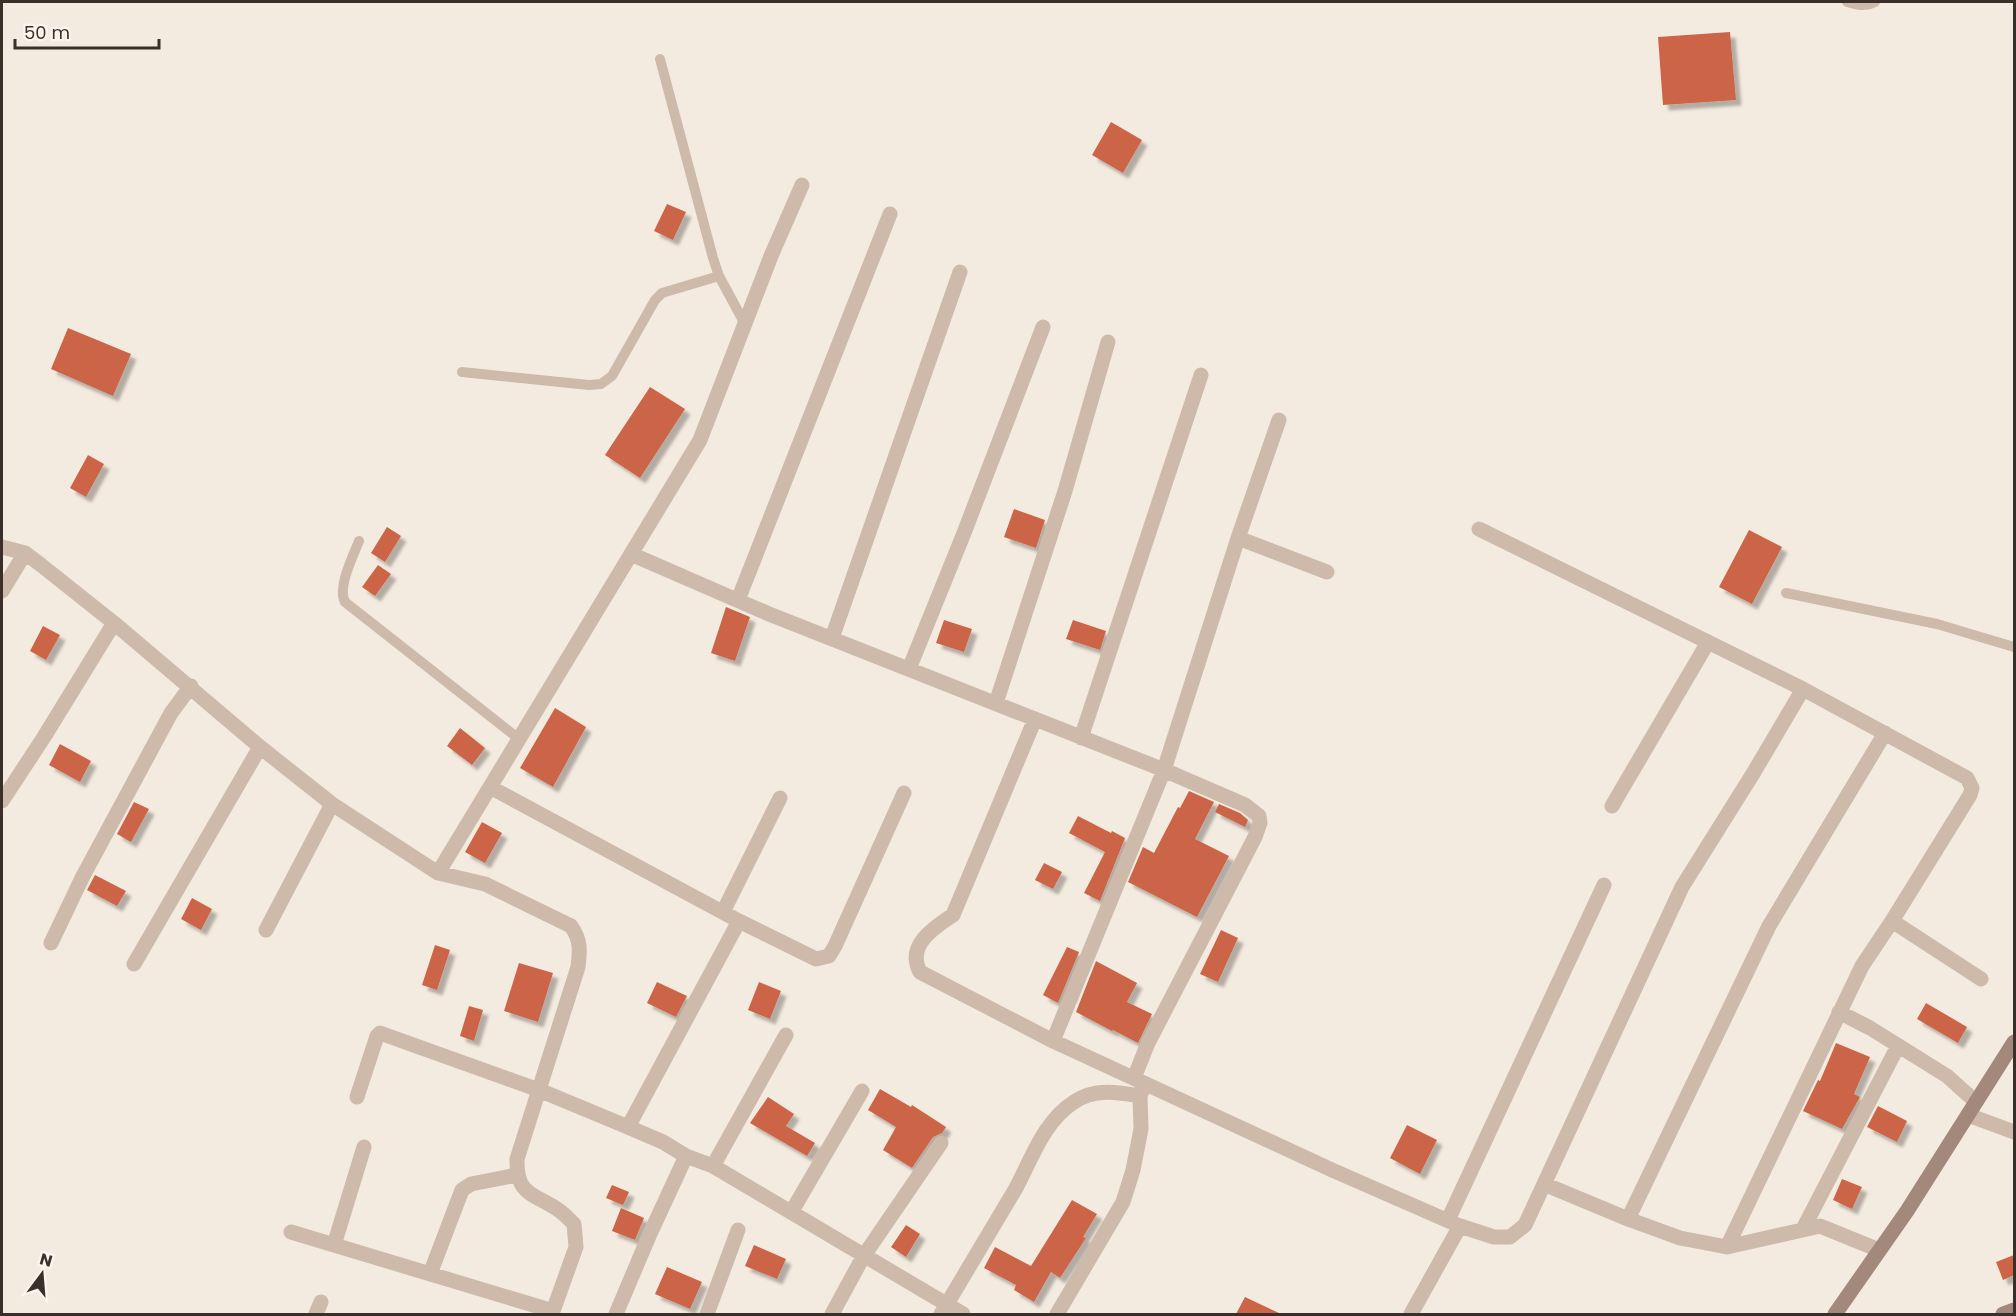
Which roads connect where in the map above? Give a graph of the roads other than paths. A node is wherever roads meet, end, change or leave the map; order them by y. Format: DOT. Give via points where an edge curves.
graph roads {
  1 [pos="1847,2"];
  2 [pos="1875,2"];
  3 [pos="660,59"];
  4 [pos="802,185"];
  5 [pos="890,214"];
  6 [pos="960,272"];
  7 [pos="719,276"];
  8 [pos="745,324"];
  9 [pos="1043,327"];
  10 [pos="1108,342"];
  11 [pos="462,372"];
  12 [pos="1201,375"];
  13 [pos="1279,420"];
  14 [pos="1479,529"];
  15 [pos="1238,538"];
  16 [pos="359,541"];
  17 [pos="2,547"];
  18 [pos="25,554"];
  19 [pos="631,554"];
  20 [pos="1327,572"];
  21 [pos="2,591"];
  22 [pos="1786,594"];
  23 [pos="738,600"];
  24 [pos="114,623"];
  25 [pos="832,638"];
  26 [pos="1708,642"];
  27 [pos="2014,647"];
  28 [pos="909,669"];
  29 [pos="191,686"];
  30 [pos="1803,689"];
  31 [pos="996,703"];
  32 [pos="1035,719"];
  33 [pos="1885,733"];
  34 [pos="1081,738"];
  35 [pos="519,739"];
  36 [pos="260,747"];
  37 [pos="1164,770"];
  38 [pos="490,787"];
  39 [pos="904,793"];
  40 [pos="780,798"];
  41 [pos="2,801"];
  42 [pos="332,804"];
  43 [pos="1612,806"];
  44 [pos="438,873"];
  45 [pos="1604,885"];
  46 [pos="723,912"];
  47 [pos="740,921"];
  48 [pos="1892,921"];
  49 [pos="266,930"];
  50 [pos="51,943"];
  51 [pos="134,964"];
  52 [pos="1981,979"];
  53 [pos="1839,1012"];
  54 [pos="786,1035"];
  55 [pos="1053,1041"];
  56 [pos="2014,1042"];
  57 [pos="1898,1046"];
  58 [pos="1140,1085"];
  59 [pos="539,1090"];
  60 [pos="862,1091"];
  61 [pos="357,1097"];
  62 [pos="1972,1109"];
  63 [pos="628,1127"];
  64 [pos="2014,1132"];
  65 [pos="941,1143"];
  66 [pos="364,1147"];
  67 [pos="686,1156"];
  68 [pos="713,1166"];
  69 [pos="517,1174"];
  70 [pos="1544,1184"];
  71 [pos="792,1211"];
  72 [pos="1628,1219"];
  73 [pos="1454,1223"];
  74 [pos="738,1230"];
  75 [pos="1803,1230"];
  76 [pos="291,1232"];
  77 [pos="334,1245"];
  78 [pos="1727,1247"];
  79 [pos="1879,1250"];
  80 [pos="863,1257"];
  81 [pos="430,1274"];
  82 [pos="944,1310"];
  83 [pos="2014,1310"];
  84 [pos="553,1313"];
  85 [pos="616,1314"];
  86 [pos="708,1314"];
  87 [pos="832,1314"];
  88 [pos="963,1314"];
  89 [pos="1057,1314"];
  90 [pos="1411,1314"];
  91 [pos="1835,1314"];
  92 [pos="2003,1314"];
  1 -- 2 [label="lane"];
  3 -- 7 [label="lane"];
  4 -- 8 [label="street"];
  5 -- 23 [label="street"];
  6 -- 25 [label="street"];
  7 -- 8 [label="lane"];
  7 -- 11 [label="lane" via="662,293 612,376 601,384"];
  8 -- 19 [label="street" via="700,440"];
  9 -- 28 [label="street"];
  10 -- 31 [label="street" via="1065,491"];
  12 -- 34 [label="street"];
  13 -- 15 [label="street"];
  14 -- 26 [label="street"];
  15 -- 20 [label="street"];
  15 -- 37 [label="street"];
  16 -- 35 [label="lane" via="342,587 345,602"];
  17 -- 18 [label="street"];
  18 -- 21 [label="street"];
  18 -- 24 [label="street"];
  19 -- 23 [label="street"];
  19 -- 35 [label="street"];
  22 -- 27 [label="lane" via="1937,624"];
  23 -- 25 [label="street"];
  24 -- 29 [label="street"];
  24 -- 41 [label="street"];
  25 -- 28 [label="street"];
  26 -- 30 [label="street"];
  26 -- 43 [label="street"];
  28 -- 31 [label="street"];
  29 -- 36 [label="street"];
  29 -- 50 [label="street" via="171,713"];
  30 -- 33 [label="street"];
  30 -- 70 [label="street" via="1683,886"];
  31 -- 32 [label="street"];
  32 -- 34 [label="street"];
  32 -- 55 [label="street" via="953,915 935,927 914,955 920,972"];
  33 -- 48 [label="street" via="1960,773 1972,788"];
  33 -- 72 [label="street" via="1769,926"];
  34 -- 37 [label="street"];
  35 -- 38 [label="street"];
  36 -- 42 [label="street"];
  36 -- 51 [label="street"];
  37 -- 55 [label="street"];
  37 -- 58 [label="street" via="1245,805 1259,816 1260,824 1148,1044"];
  38 -- 44 [label="street"];
  38 -- 46 [label="street"];
  39 -- 47 [label="street" via="829,956 816,959"];
  40 -- 46 [label="street"];
  42 -- 44 [label="street"];
  42 -- 49 [label="street"];
  44 -- 59 [label="street" via="485,884 571,926 579,937 578,967"];
  45 -- 73 [label="street"];
  46 -- 47 [label="street"];
  47 -- 63 [label="street"];
  48 -- 52 [label="street"];
  48 -- 53 [label="street" via="1862,966"];
  53 -- 57 [label="street"];
  53 -- 78 [label="street"];
  54 -- 68 [label="street"];
  55 -- 58 [label="street"];
  56 -- 62 [label="street"];
  57 -- 62 [label="street" via="1947,1076"];
  57 -- 75 [label="street"];
  58 -- 73 [label="street"];
  58 -- 82 [label="street" via="1093,1093 1058,1114"];
  58 -- 89 [label="street" via="1141,1129 1123,1202"];
  59 -- 61 [label="street" via="380,1033"];
  59 -- 63 [label="street"];
  59 -- 69 [label="street" via="517,1159"];
  60 -- 71 [label="street"];
  62 -- 64 [label="street"];
  62 -- 79 [label="street"];
  63 -- 67 [label="street"];
  65 -- 80 [label="street"];
  66 -- 77 [label="street"];
  67 -- 68 [label="street"];
  67 -- 85 [label="street"];
  68 -- 71 [label="street"];
  69 -- 81 [label="street" via="471,1184 462,1190"];
  69 -- 84 [label="street" via="528,1193 561,1211 574,1224 576,1247"];
  70 -- 72 [label="street"];
  70 -- 73 [label="street" via="1525,1225 1510,1237 1494,1237"];
  71 -- 80 [label="street"];
  72 -- 78 [label="street" via="1680,1238"];
  73 -- 90 [label="street"];
  74 -- 86 [label="street"];
  75 -- 78 [label="street"];
  75 -- 79 [label="street" via="1820,1226"];
  76 -- 77 [label="street"];
  77 -- 81 [label="street"];
  79 -- 91 [label="street"];
  80 -- 82 [label="street"];
  80 -- 87 [label="street"];
  81 -- 84 [label="street"];
  82 -- 88 [label="street"];
  83 -- 92 [label="street"];
}
